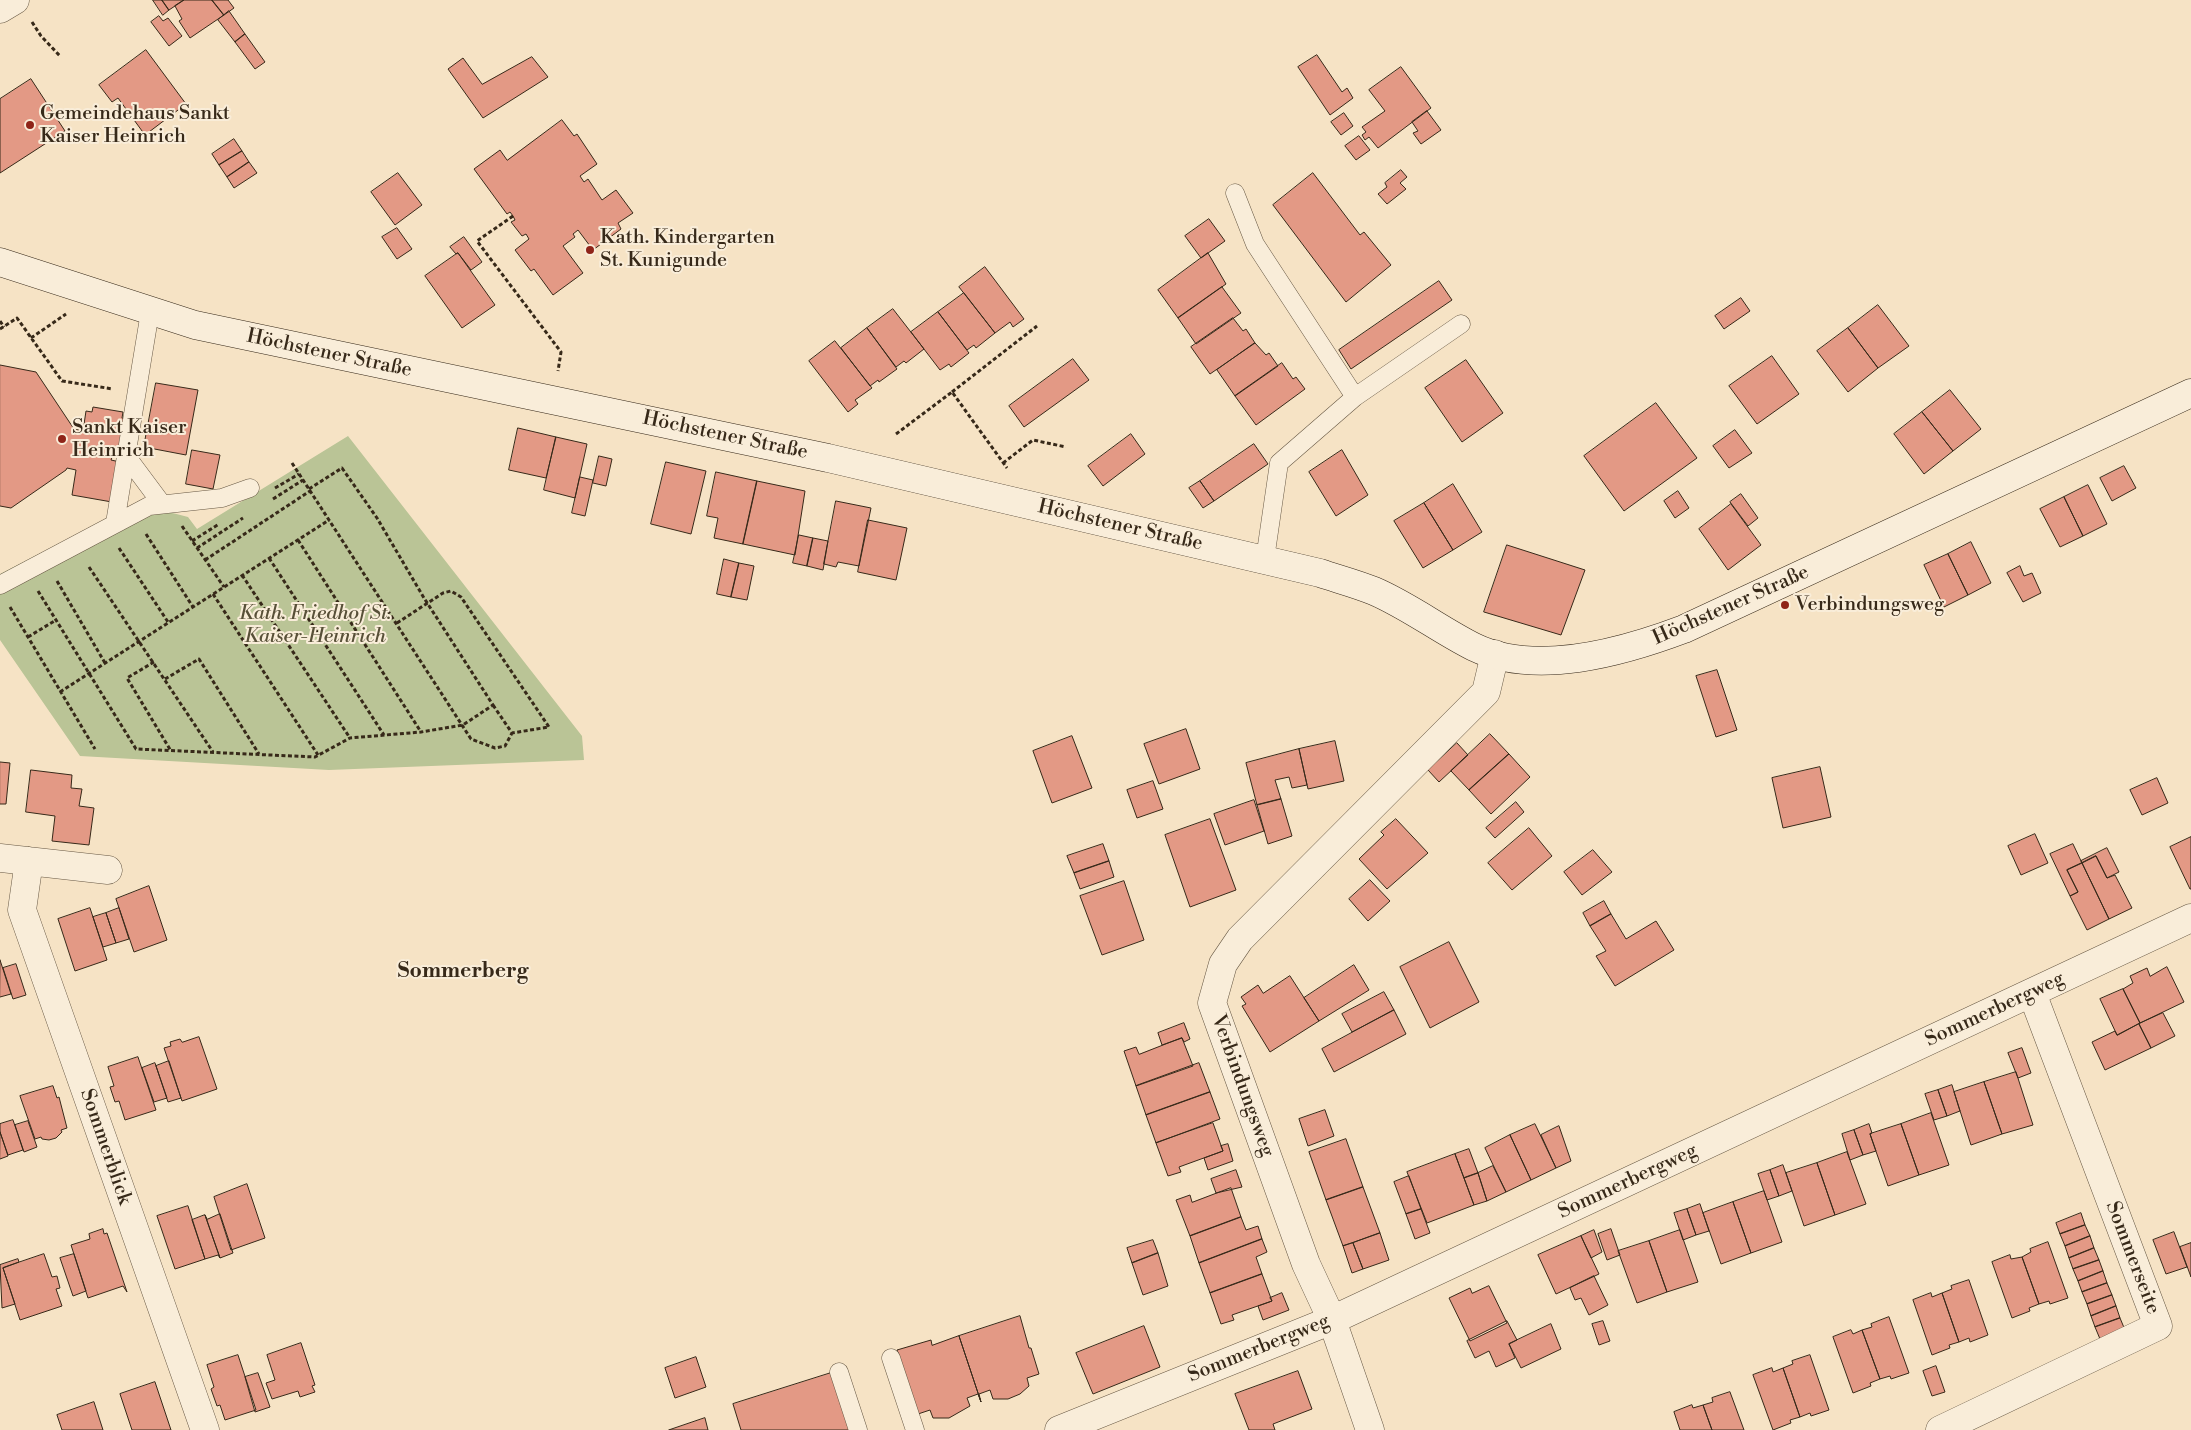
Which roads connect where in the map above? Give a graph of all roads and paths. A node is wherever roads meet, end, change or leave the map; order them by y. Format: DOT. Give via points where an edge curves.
graph roads {
  1 [pos="15,0"];
  2 [pos="0,10"];
  3 [pos="35,26"];
  4 [pos="60,56"];
  5 [pos="1235,193"];
  6 [pos="513,216"];
  7 [pos="0,262"];
  8 [pos="150,312"];
  9 [pos="68,313"];
  10 [pos="0,321"];
  11 [pos="1460,324"];
  12 [pos="1036,326"];
  13 [pos="4,327"];
  14 [pos="0,330"];
  15 [pos="31,338"];
  16 [pos="558,371"];
  17 [pos="952,392"];
  18 [pos="137,393"];
  19 [pos="2191,393"];
  20 [pos="1355,396"];
  21 [pos="896,434"];
  22 [pos="1066,447"];
  23 [pos="127,457"];
  24 [pos="292,463"];
  25 [pos="1003,463"];
  26 [pos="1008,469"];
  27 [pos="250,488"];
  28 [pos="310,490"];
  29 [pos="162,504"];
  30 [pos="134,514"];
  31 [pos="329,520"];
  32 [pos="111,526"];
  33 [pos="298,540"];
  34 [pos="74,545"];
  35 [pos="269,558"];
  36 [pos="1265,559"];
  37 [pos="205,560"];
  38 [pos="45,561"];
  39 [pos="26,572"];
  40 [pos="242,575"];
  41 [pos="0,585"];
  42 [pos="224,587"];
  43 [pos="213,594"];
  44 [pos="427,603"];
  45 [pos="8,606"];
  46 [pos="193,606"];
  47 [pos="56,620"];
  48 [pos="168,622"];
  49 [pos="397,624"];
  50 [pos="28,637"];
  51 [pos="139,641"];
  52 [pos="1495,654"];
  53 [pos="154,662"];
  54 [pos="105,663"];
  55 [pos="89,673"];
  56 [pos="165,679"];
  57 [pos="60,692"];
  58 [pos="493,705"];
  59 [pos="463,725"];
  60 [pos="421,732"];
  61 [pos="512,733"];
  62 [pos="384,735"];
  63 [pos="350,738"];
  64 [pos="95,749"];
  65 [pos="172,751"];
  66 [pos="213,752"];
  67 [pos="259,754"];
  68 [pos="318,755"];
  69 [pos="0,858"];
  70 [pos="29,861"];
  71 [pos="108,870"];
  72 [pos="2191,918"];
  73 [pos="2032,993"];
  74 [pos="1332,1320"];
  75 [pos="891,1358"];
  76 [pos="839,1372"];
  77 [pos="205,1430"];
  78 [pos="858,1430"];
  79 [pos="915,1430"];
  80 [pos="1059,1430"];
  81 [pos="1370,1430"];
  82 [pos="1940,1430"];
  1 -- 2 [label="street"];
  3 -- 4 [label="path"];
  5 -- 20 [label="lane" via="1255,244"];
  6 -- 16 [label="path" via="477,241 561,352"];
  7 -- 8 [label="street, Höchstener Straße"];
  8 -- 18 [label="lane"];
  8 -- 36 [label="street, Höchstener Straße" via="281,345 828,458"];
  9 -- 15 [label="path"];
  10 -- 13 [label="path"];
  11 -- 20 [label="lane"];
  12 -- 17 [label="path"];
  13 -- 14 [label="path"];
  13 -- 15 [label="path" via="17,318"];
  15 -- 18 [label="path" via="62,381"];
  17 -- 21 [label="path"];
  17 -- 25 [label="path"];
  18 -- 23 [label="lane"];
  19 -- 52 [label="street, Höchstener Straße" via="1684,629 1648,642 1568,660 1527,660"];
  20 -- 36 [label="lane" via="1279,463"];
  22 -- 25 [label="path" via="1033,440"];
  23 -- 29 [label="lane"];
  23 -- 32 [label="lane"];
  24 -- 28 [label="path"];
  25 -- 26 [label="path"];
  27 -- 29 [label="lane" via="222,498"];
  28 -- 31 [label="path"];
  28 -- 37 [label="path"];
  28 -- 44 [label="path" via="342,468 377,518"];
  29 -- 30 [label="lane"];
  29 -- 37 [label="path"];
  30 -- 32 [label="lane"];
  30 -- 46 [label="path"];
  31 -- 33 [label="path"];
  31 -- 49 [label="path"];
  32 -- 34 [label="lane"];
  32 -- 48 [label="path"];
  33 -- 35 [label="path"];
  33 -- 60 [label="path"];
  34 -- 38 [label="lane"];
  34 -- 51 [label="path"];
  35 -- 40 [label="path"];
  35 -- 62 [label="path"];
  36 -- 52 [label="street, Höchstener Straße" via="1375,592 1475,648"];
  37 -- 42 [label="path"];
  38 -- 39 [label="lane"];
  38 -- 54 [label="path"];
  39 -- 41 [label="lane"];
  39 -- 47 [label="path"];
  40 -- 42 [label="path"];
  40 -- 63 [label="path"];
  42 -- 43 [label="path"];
  43 -- 46 [label="path"];
  43 -- 68 [label="path"];
  44 -- 49 [label="path"];
  44 -- 58 [label="path"];
  44 -- 61 [label="path" via="452,591 461,597 549,727"];
  45 -- 50 [label="path"];
  46 -- 48 [label="path"];
  47 -- 50 [label="path"];
  47 -- 55 [label="path"];
  48 -- 51 [label="path"];
  49 -- 59 [label="path"];
  50 -- 57 [label="path"];
  51 -- 53 [label="path"];
  51 -- 54 [label="path"];
  52 -- 74 [label="street, Verbindungsweg" via="1486,692 1240,939 1223,964 1212,1003 1306,1264"];
  53 -- 56 [label="path"];
  53 -- 65 [label="path" via="127,678"];
  54 -- 55 [label="path"];
  55 -- 57 [label="path"];
  55 -- 65 [label="path" via="136,749"];
  56 -- 66 [label="path"];
  56 -- 67 [label="path" via="199,659"];
  57 -- 64 [label="path"];
  58 -- 59 [label="path"];
  58 -- 61 [label="path"];
  59 -- 60 [label="path"];
  59 -- 61 [label="path" via="471,739 495,748 505,746"];
  60 -- 62 [label="path"];
  62 -- 63 [label="path"];
  63 -- 68 [label="path"];
  65 -- 66 [label="path"];
  66 -- 67 [label="path"];
  67 -- 68 [label="path"];
  69 -- 70 [label="street"];
  70 -- 71 [label="street"];
  70 -- 77 [label="street, Sommerblick" via="22,910"];
  72 -- 73 [label="street, Sommerbergweg"];
  73 -- 74 [label="street, Sommerbergweg"];
  73 -- 82 [label="street, Sommerseite" via="2158,1326"];
  74 -- 80 [label="street, Sommerbergweg"];
  74 -- 81 [label="street, Verbindungsweg"];
  75 -- 79 [label="lane"];
  76 -- 78 [label="lane"];
}
